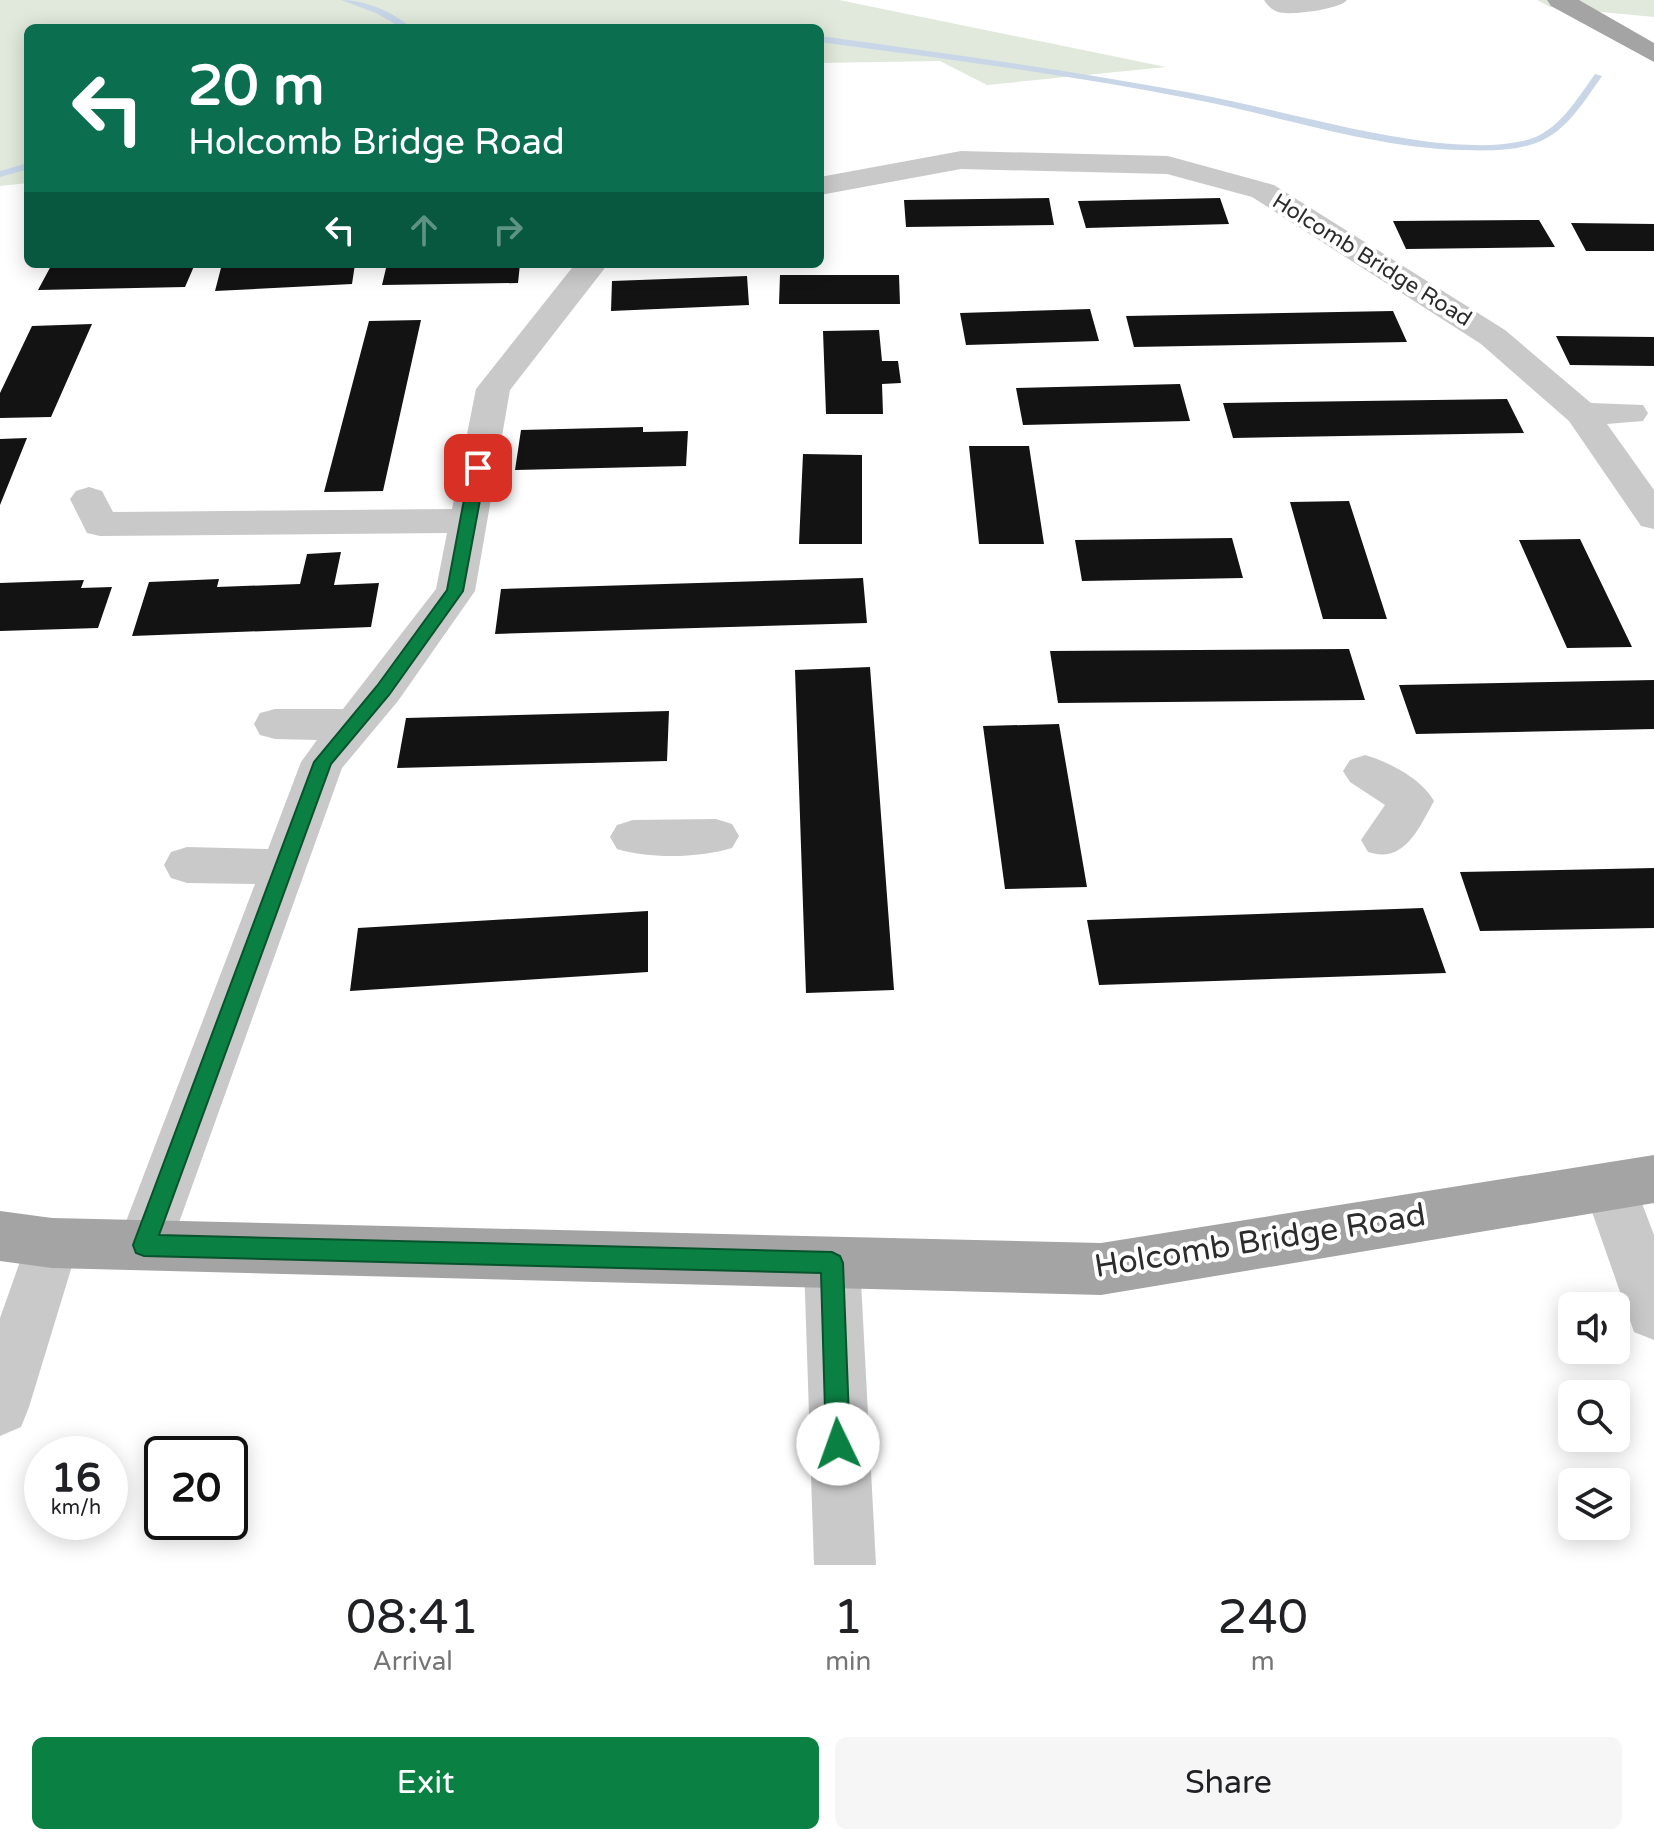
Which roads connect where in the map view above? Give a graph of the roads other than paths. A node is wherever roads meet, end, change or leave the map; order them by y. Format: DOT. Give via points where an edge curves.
graph roads {
  1 [pos="1277,0"];
  2 [pos="1334,0"];
  3 [pos="1560,0"];
  4 [pos="1654,54"];
  5 [pos="824,185"];
  6 [pos="589,268"];
  7 [pos="1479,292"];
  8 [pos="1446,307"];
  9 [pos="1630,413"];
  10 [pos="1582,414"];
  11 [pos="89,499"];
  12 [pos="1654,517"];
  13 [pos="468,521"];
  14 [pos="275,724"];
  15 [pos="354,725"];
  16 [pos="1365,771"];
  17 [pos="716,836"];
  18 [pos="633,837"];
  19 [pos="1384,840"];
  20 [pos="187,865"];
  21 [pos="283,867"];
  22 [pos="1639,1187"];
  23 [pos="26,1240"];
  24 [pos="144,1245"];
  25 [pos="832,1263"];
  26 [pos="1654,1313"];
  27 [pos="0,1407"];
  28 [pos="845,1565"];
  1 -- 2 [label="street" via="1284,6"];
  3 -- 4 [label="main road"];
  5 -- 8 [label="street, Holcomb Bridge Road" via="959,146 1168,165 1263,191"];
  6 -- 13 [label="street" via="493,389"];
  7 -- 8 [label="street"];
  8 -- 10 [label="street, Holcomb Bridge Road" via="1493,337"];
  9 -- 10 [label="street"];
  10 -- 12 [label="street, Holcomb Bridge Road"];
  11 -- 13 [label="street" via="100,524"];
  13 -- 15 [label="street" via="455,591"];
  14 -- 15 [label="street"];
  15 -- 21 [label="street" via="323,762"];
  16 -- 19 [label="street" via="1412,801"];
  17 -- 18 [label="street"];
  20 -- 21 [label="street"];
  21 -- 24 [label="street"];
  22 -- 25 [label="main road, Holcomb Bridge Road" via="1101,1269"];
  22 -- 26 [label="street"];
  23 -- 24 [label="main road, Holcomb Bridge Road"];
  23 -- 27 [label="street"];
  24 -- 25 [label="main road, Holcomb Bridge Road"];
  25 -- 28 [label="street"];
}
